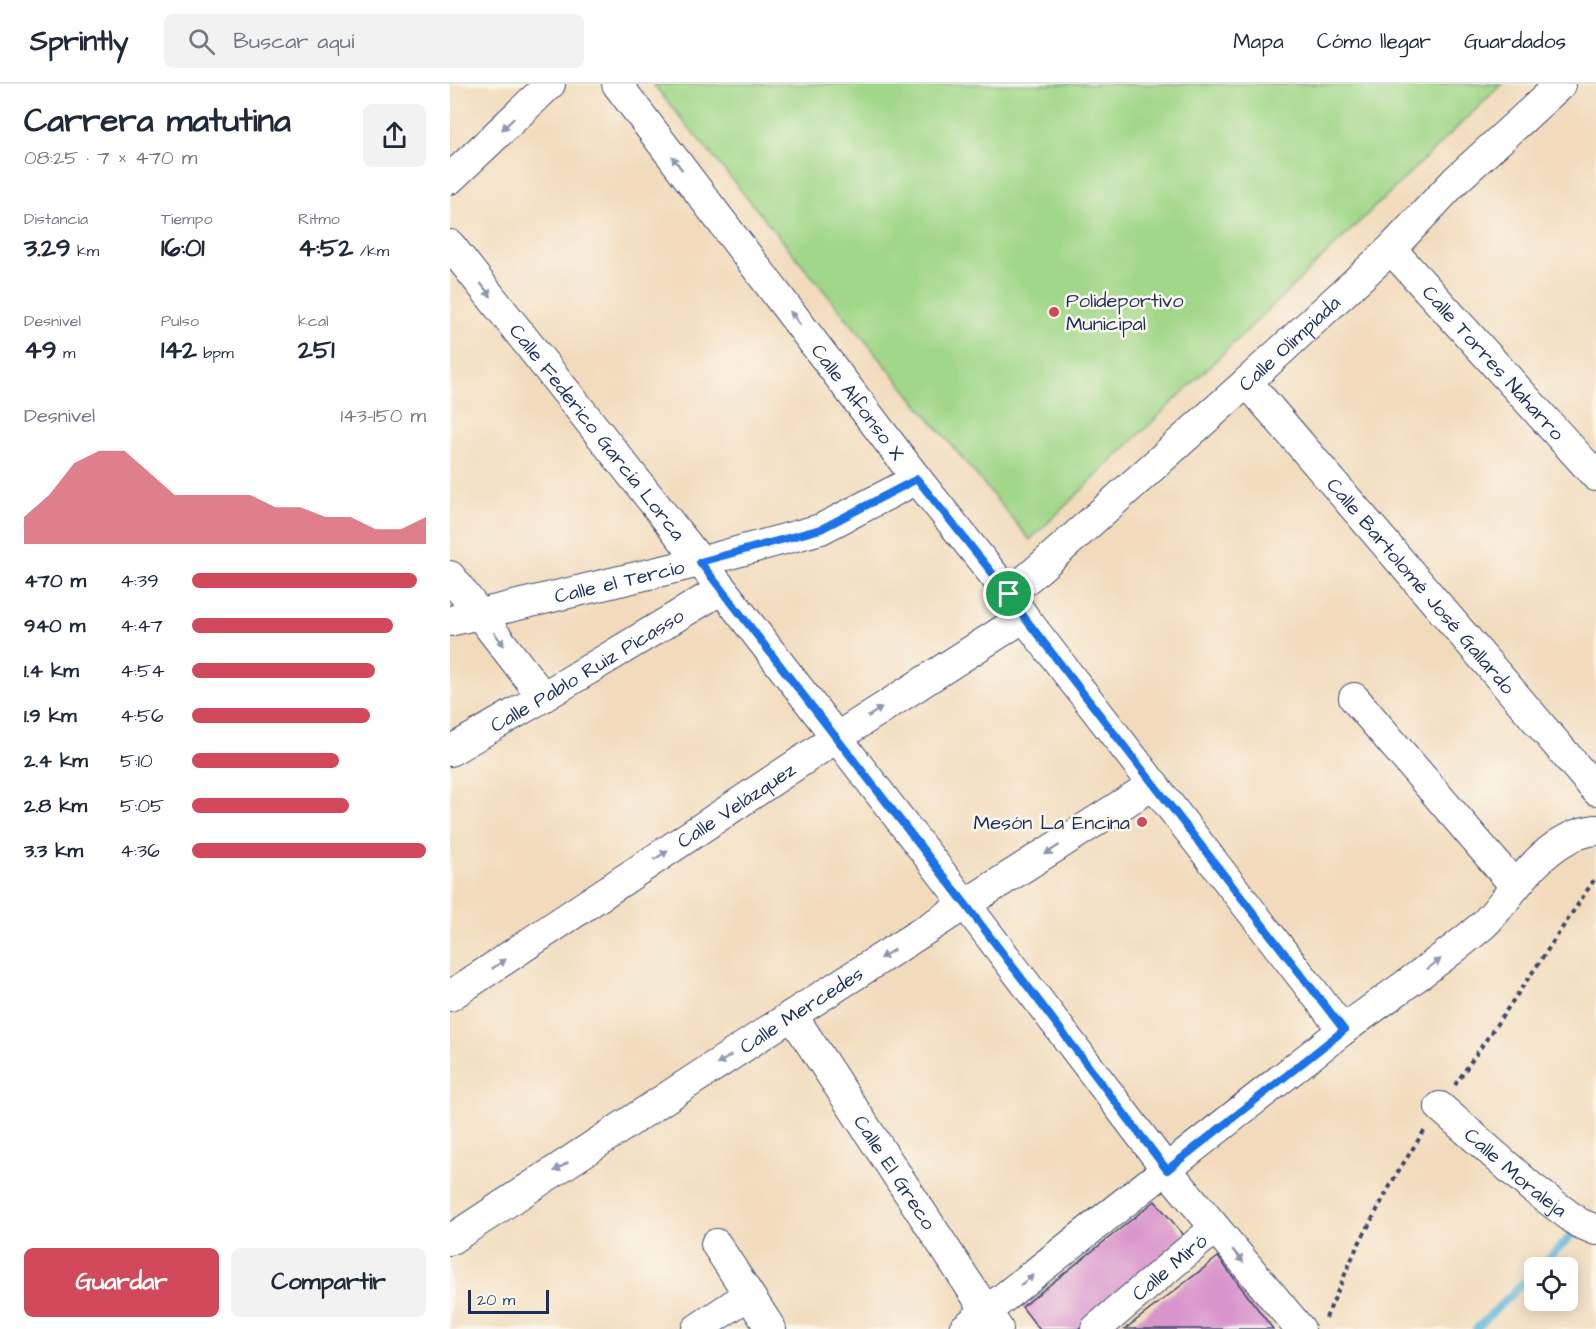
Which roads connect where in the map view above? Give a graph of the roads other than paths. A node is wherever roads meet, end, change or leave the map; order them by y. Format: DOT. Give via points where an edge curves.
graph roads {
  1 [pos="550,84"];
  2 [pos="617,84"];
  3 [pos="1561,84"];
  4 [pos="450,179"];
  5 [pos="450,244"];
  6 [pos="1391,249"];
  7 [pos="1247,382"];
  8 [pos="1596,476"];
  9 [pos="917,479"];
  10 [pos="700,562"];
  11 [pos="450,576"];
  12 [pos="722,589"];
  13 [pos="1017,605"];
  14 [pos="479,613"];
  15 [pos="450,621"];
  16 [pos="543,697"];
  17 [pos="1354,698"];
  18 [pos="836,738"];
  19 [pos="450,751"];
  20 [pos="1154,784"];
  21 [pos="1596,790"];
  22 [pos="1596,830"];
  23 [pos="1515,886"];
  24 [pos="966,905"];
  25 [pos="450,996"];
  26 [pos="792,1015"];
  27 [pos="1344,1030"];
  28 [pos="1440,1107"];
  29 [pos="1167,1170"];
  30 [pos="1215,1228"];
  31 [pos="1596,1230"];
  32 [pos="450,1240"];
  33 [pos="716,1244"];
  34 [pos="748,1295"];
  35 [pos="983,1323"];
  36 [pos="697,1329"];
  37 [pos="771,1329"];
  38 [pos="1096,1329"];
  39 [pos="1300,1329"];
  1 -- 4 [label="street, one-way"];
  9 -- 2 [label="street, Calle Alfonso X, one-way"];
  3 -- 6 [label="street, Calle Olimpiada" via="1456,180"];
  5 -- 10 [label="street, Calle Federico García Lorca, one-way"];
  6 -- 7 [label="street, Calle Olimpiada"];
  6 -- 8 [label="street, Calle Torres Naharro"];
  7 -- 13 [label="street, Calle Olimpiada" via="1051,558"];
  7 -- 21 [label="street, Calle Bartolomé José Gallardo"];
  9 -- 10 [label="street, Calle el Tercio" via="821,529"];
  9 -- 13 [label="street, Calle Alfonso X"];
  10 -- 12 [label="street, Calle Federico García Lorca"];
  10 -- 14 [label="street, Calle el Tercio"];
  11 -- 14 [label="street"];
  12 -- 16 [label="street, Calle Pablo Ruiz Picasso"];
  12 -- 18 [label="street, Calle Federico García Lorca"];
  18 -- 13 [label="street, Calle Velázquez, one-way"];
  13 -- 20 [label="street, Calle Alfonso X"];
  14 -- 15 [label="street, Calle el Tercio"];
  14 -- 16 [label="street, one-way"];
  16 -- 19 [label="street, Calle Pablo Ruiz Picasso"];
  17 -- 23 [label="street"];
  18 -- 24 [label="street, Calle Federico García Lorca"];
  25 -- 18 [label="street, Calle Velázquez, one-way"];
  20 -- 24 [label="street, Calle Mercedes, one-way"];
  20 -- 27 [label="street, Calle Alfonso X"];
  22 -- 23 [label="street" via="1564,841 1541,858"];
  27 -- 23 [label="street, one-way" via="1486,923"];
  24 -- 26 [label="street, Calle Mercedes, one-way"];
  24 -- 29 [label="street, Calle Federico García Lorca"];
  26 -- 32 [label="street, Calle Mercedes, one-way"];
  26 -- 35 [label="street, Calle El Greco"];
  27 -- 29 [label="street"];
  28 -- 31 [label="street, Calle Moraleja" via="1531,1187"];
  29 -- 30 [label="street, Calle Federico García Lorca"];
  35 -- 29 [label="street, one-way"];
  30 -- 38 [label="street, Calle Miró"];
  30 -- 39 [label="street, Calle Federico García Lorca, one-way"];
  33 -- 34 [label="street"];
  34 -- 36 [label="street"];
  34 -- 37 [label="street"];
}
